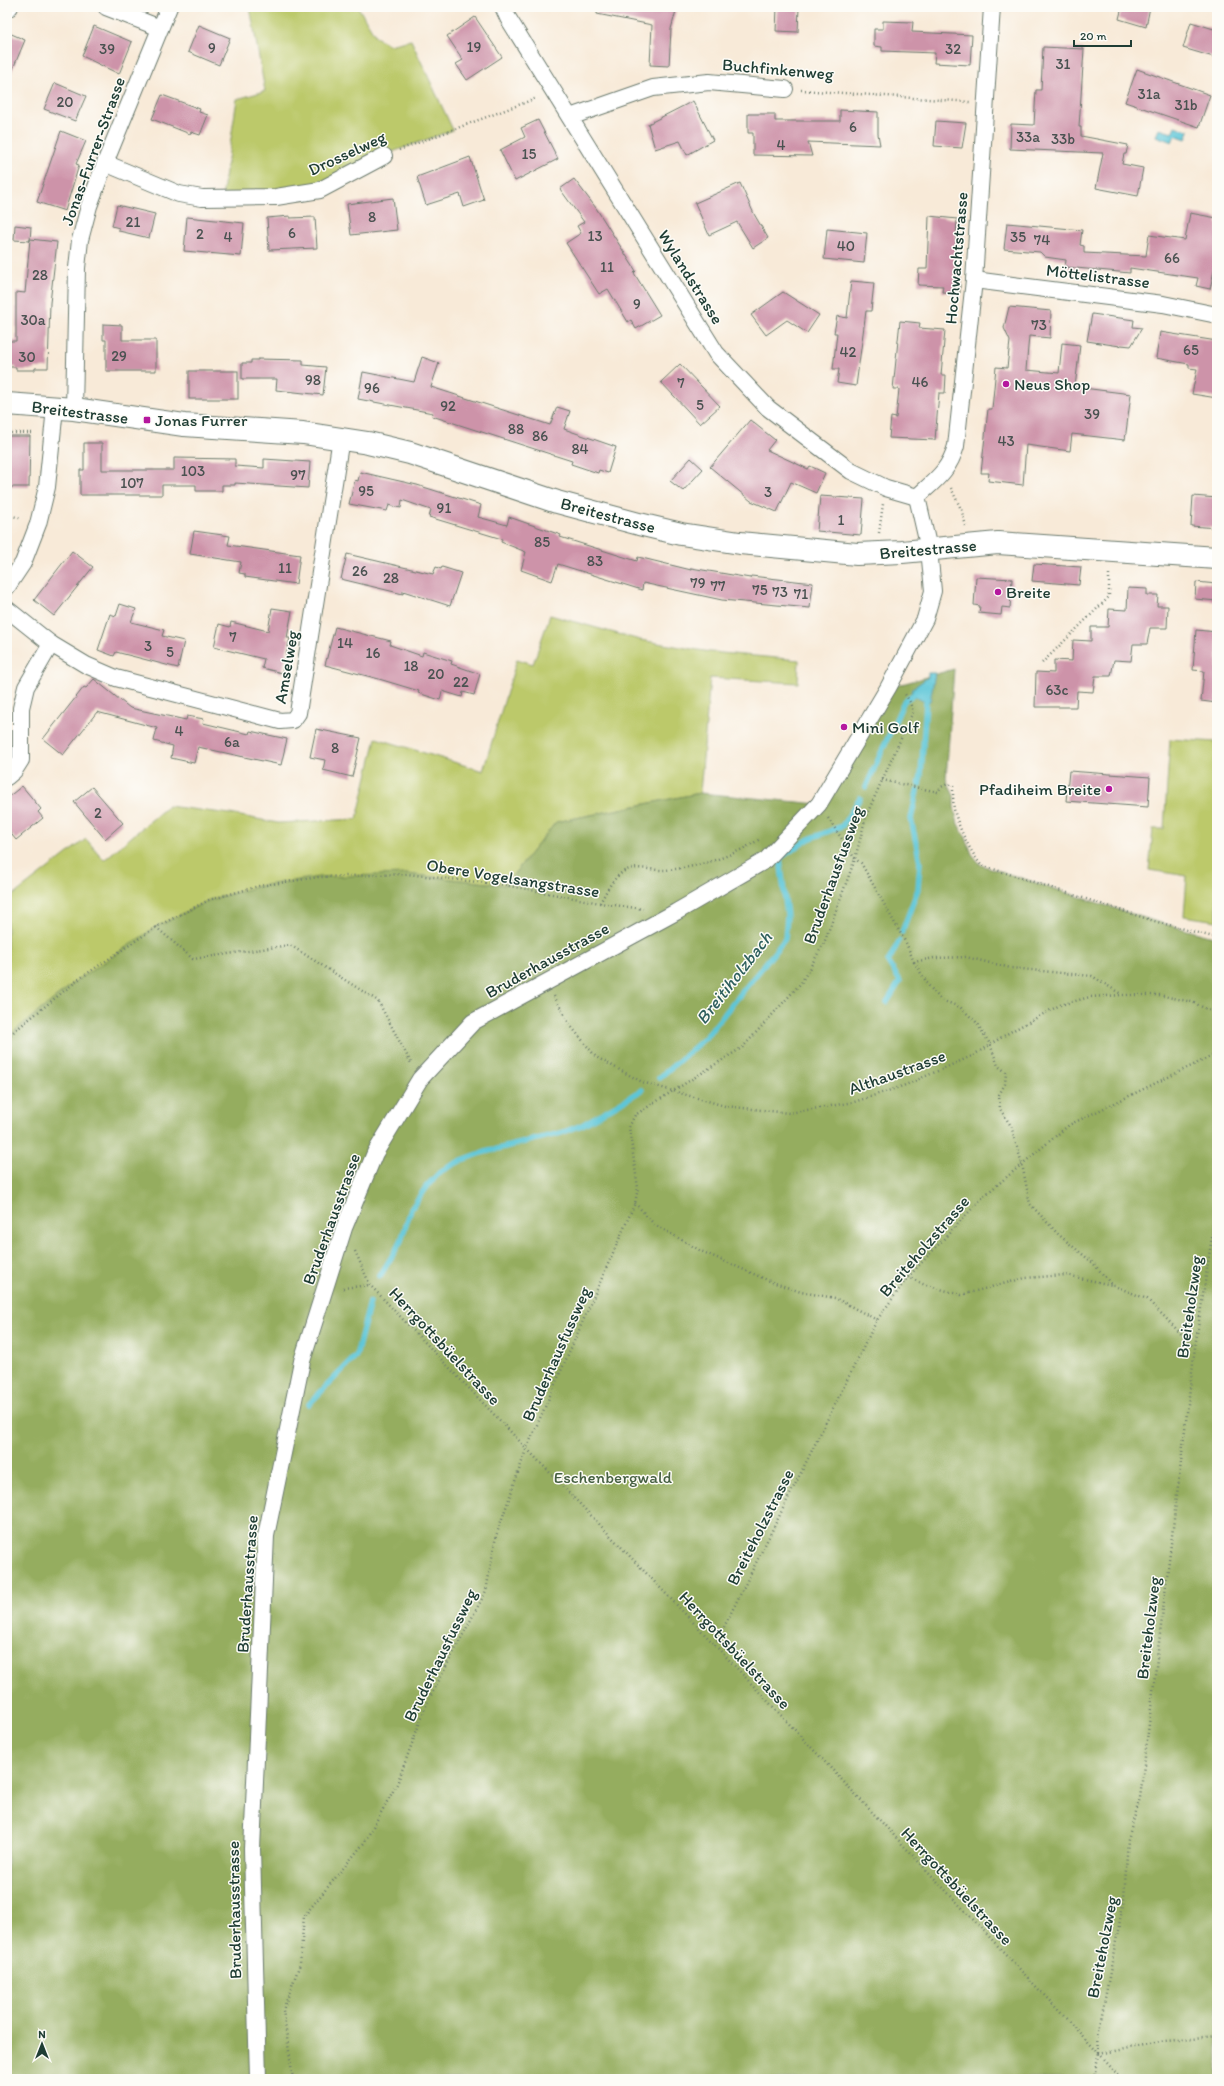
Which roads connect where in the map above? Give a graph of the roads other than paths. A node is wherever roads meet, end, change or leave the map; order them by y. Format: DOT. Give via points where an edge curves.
graph roads {
  1 [pos="10,7"];
  2 [pos="106,7"];
  3 [pos="169,7"];
  4 [pos="503,7"];
  5 [pos="992,7"];
  6 [pos="7,9"];
  7 [pos="160,28"];
  8 [pos="785,89"];
  9 [pos="570,117"];
  10 [pos="384,156"];
  11 [pos="105,163"];
  12 [pos="974,280"];
  13 [pos="1217,315"];
  14 [pos="7,404"];
  15 [pos="65,408"];
  16 [pos="341,438"];
  17 [pos="917,497"];
  18 [pos="929,549"];
  19 [pos="1217,558"];
  20 [pos="7,587"];
  21 [pos="7,609"];
  22 [pos="51,644"];
  23 [pos="7,777"];
  24 [pos="258,2079"];
  1 -- 6 [label="street"];
  2 -- 7 [label="street"];
  3 -- 7 [label="street, Jonas-Furrer-Strasse"];
  4 -- 9 [label="street, Wylandstrasse"];
  5 -- 12 [label="street, Hochwachtstrasse"];
  7 -- 11 [label="street, Jonas-Furrer-Strasse"];
  8 -- 9 [label="street, Buchfinkenweg" via="709,82 653,88"];
  9 -- 17 [label="street, Wylandstrasse" via="716,354 768,408 851,471 886,488"];
  10 -- 11 [label="street, Drosselweg" via="320,190 276,197 202,198 179,194"];
  11 -- 15 [label="street, Jonas-Furrer-Strasse" via="80,240"];
  12 -- 13 [label="street, Möttelistrasse" via="1163,304"];
  12 -- 17 [label="street, Hochwachtstrasse" via="956,446 952,461 944,473"];
  14 -- 15 [label="main road, Breitestrasse"];
  15 -- 16 [label="main road, Breitestrasse" via="184,425"];
  15 -- 20 [label="street, Jonas-Furrer-Strasse" via="38,524 23,563"];
  16 -- 18 [label="main road, Breitestrasse" via="410,453 558,502 681,534 740,543 857,554"];
  16 -- 22 [label="street, Amselweg" via="298,713 293,720 280,721 116,678 86,665"];
  17 -- 18 [label="street, Bruderhausstrasse"];
  18 -- 19 [label="main road, Breitestrasse" via="998,543"];
  18 -- 24 [label="street, Bruderhausstrasse" via="933,591 925,619 888,688 819,804 766,860 474,1022 420,1079 374,1153 344,1228 302,1361 266,1536 252,1849"];
  21 -- 22 [label="street"];
  22 -- 23 [label="street" via="26,687 21,708 22,760"];
}
